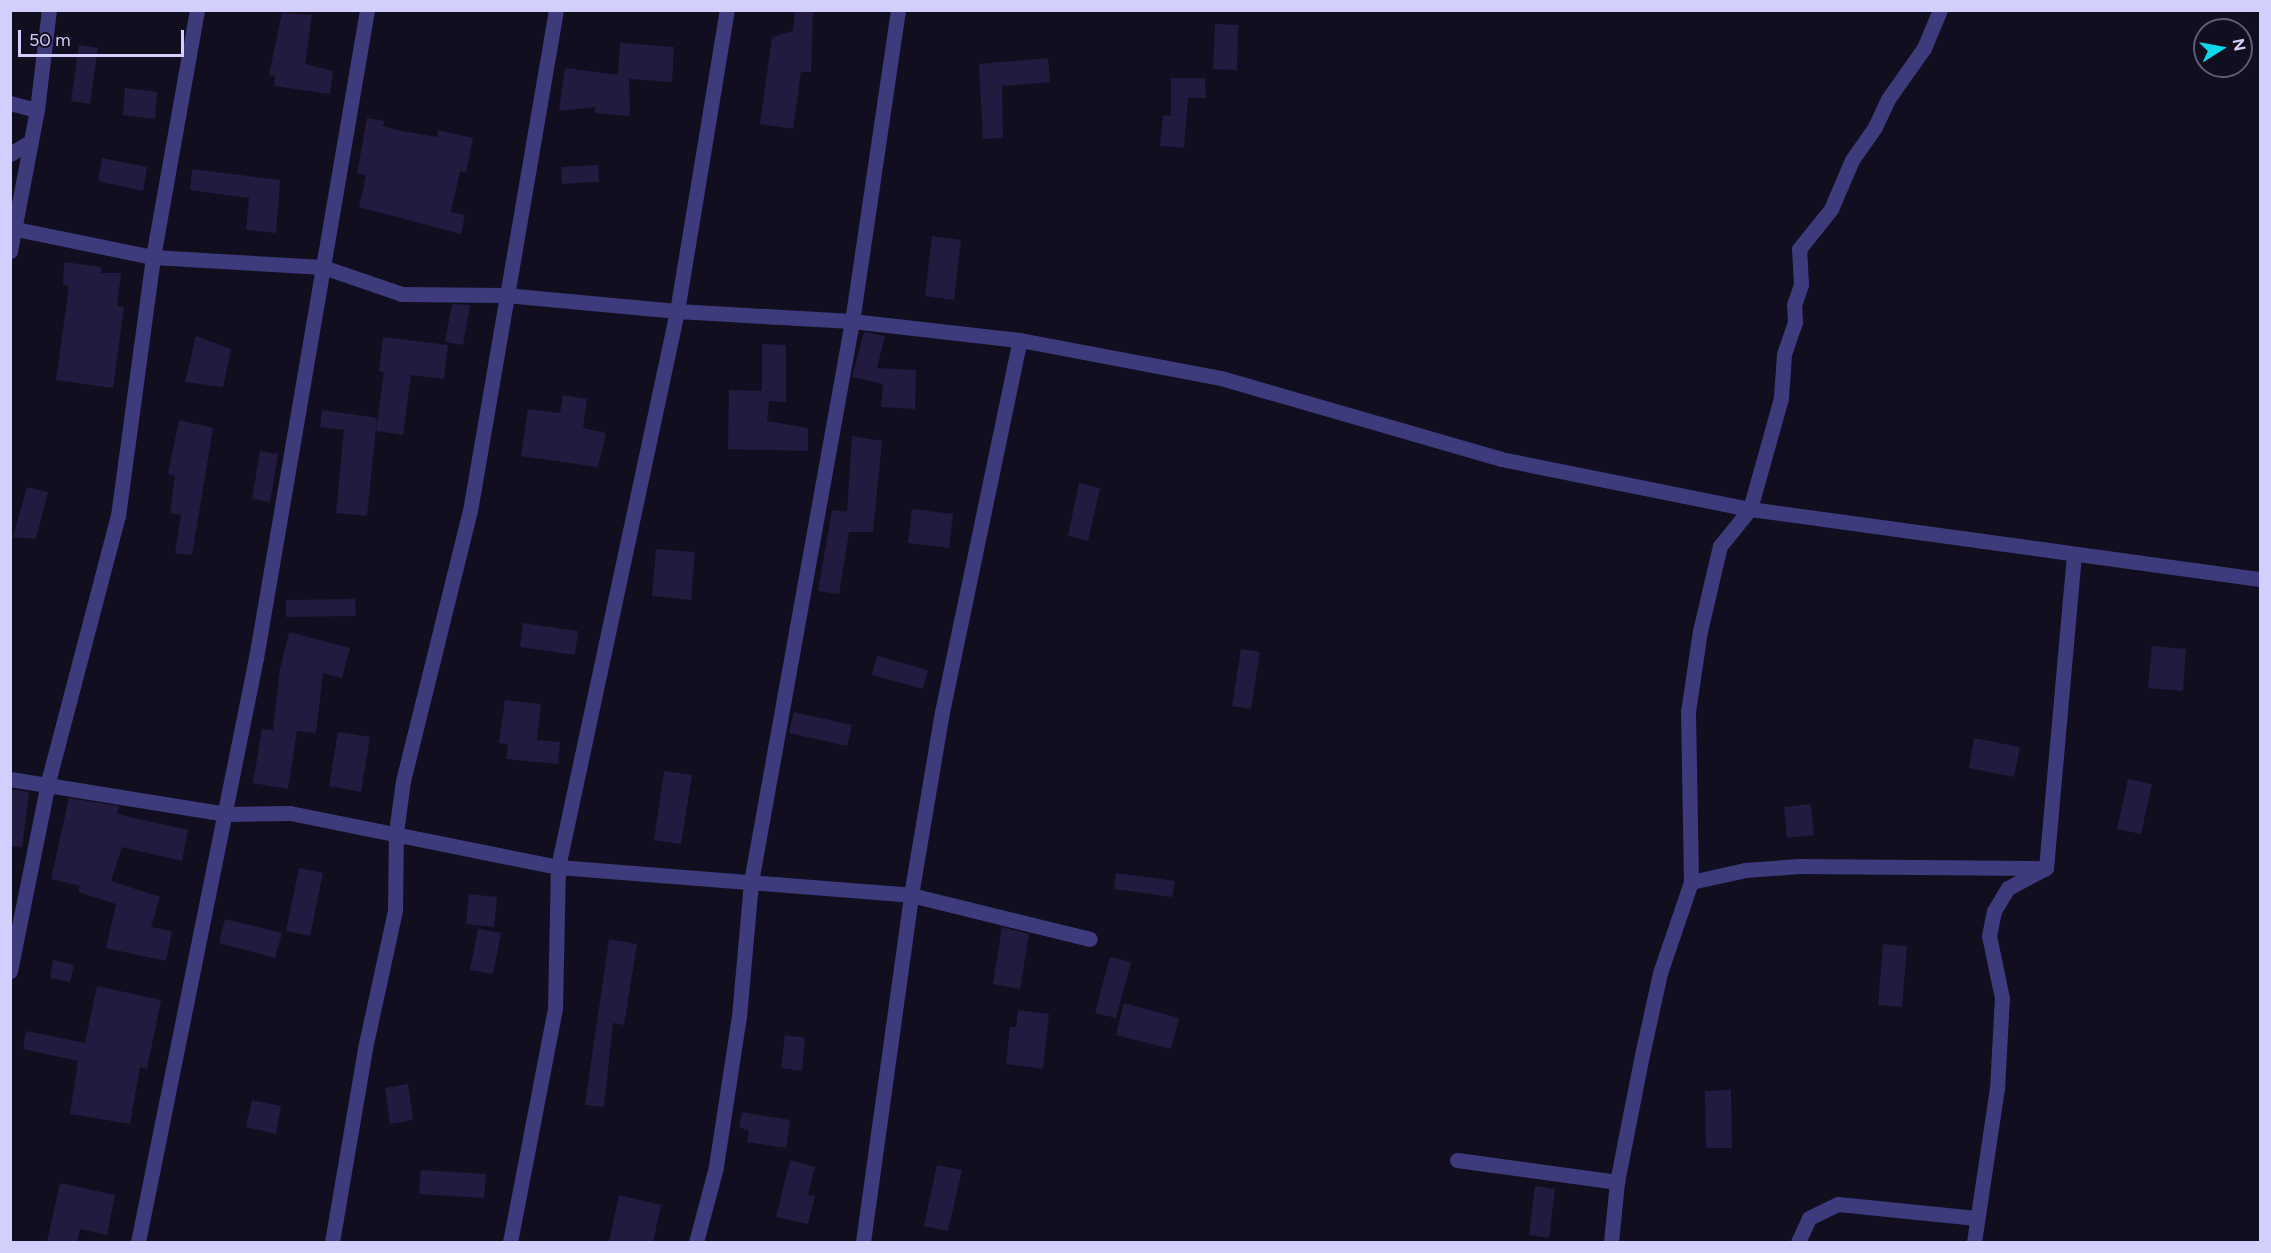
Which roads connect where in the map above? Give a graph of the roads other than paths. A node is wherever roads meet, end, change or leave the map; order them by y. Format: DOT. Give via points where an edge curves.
graph roads {
  1 [pos="49,10"];
  2 [pos="196,10"];
  3 [pos="367,10"];
  4 [pos="556,10"];
  5 [pos="727,10"];
  6 [pos="898,10"];
  7 [pos="1940,10"];
  8 [pos="10,103"];
  9 [pos="37,110"];
  10 [pos="28,143"];
  11 [pos="10,154"];
  12 [pos="16,230"];
  13 [pos="10,251"];
  14 [pos="153,257"];
  15 [pos="323,267"];
  16 [pos="505,295"];
  17 [pos="677,311"];
  18 [pos="852,321"];
  19 [pos="1020,340"];
  20 [pos="1750,509"];
  21 [pos="2074,555"];
  22 [pos="2260,579"];
  23 [pos="10,779"];
  24 [pos="48,782"];
  25 [pos="226,814"];
  26 [pos="396,832"];
  27 [pos="558,867"];
  28 [pos="2046,868"];
  29 [pos="751,882"];
  30 [pos="1691,882"];
  31 [pos="911,895"];
  32 [pos="1090,939"];
  33 [pos="10,970"];
  34 [pos="1457,1160"];
  35 [pos="1617,1182"];
  36 [pos="1976,1218"];
  37 [pos="138,1242"];
  38 [pos="332,1242"];
  39 [pos="510,1242"];
  40 [pos="696,1242"];
  41 [pos="863,1242"];
  42 [pos="1611,1242"];
  43 [pos="1798,1242"];
  44 [pos="1974,1242"];
  1 -- 9 [label="street"];
  2 -- 14 [label="street"];
  3 -- 15 [label="street"];
  4 -- 16 [label="street"];
  5 -- 17 [label="street"];
  6 -- 18 [label="street"];
  7 -- 20 [label="street" via="1924,48 1852,160 1831,209 1799,249 1801,285 1794,305 1795,322 1784,354 1781,398"];
  8 -- 9 [label="street"];
  9 -- 10 [label="street"];
  10 -- 11 [label="street"];
  10 -- 12 [label="street"];
  12 -- 13 [label="street"];
  12 -- 14 [label="street"];
  14 -- 15 [label="street"];
  14 -- 24 [label="street" via="118,516"];
  15 -- 16 [label="street" via="402,294"];
  15 -- 25 [label="street"];
  16 -- 17 [label="street"];
  16 -- 26 [label="street" via="471,511 403,781"];
  17 -- 18 [label="street"];
  17 -- 27 [label="street"];
  18 -- 19 [label="street"];
  18 -- 29 [label="street"];
  19 -- 20 [label="street" via="1221,378 1501,459"];
  19 -- 31 [label="street" via="942,712"];
  20 -- 21 [label="street"];
  20 -- 30 [label="street" via="1720,546 1700,631 1688,712"];
  21 -- 22 [label="street"];
  21 -- 28 [label="street"];
  23 -- 24 [label="street"];
  24 -- 25 [label="street"];
  24 -- 33 [label="street"];
  25 -- 26 [label="street" via="290,813"];
  25 -- 37 [label="street"];
  26 -- 27 [label="street"];
  26 -- 38 [label="street" via="395,910 365,1048"];
  27 -- 29 [label="street"];
  27 -- 39 [label="street" via="555,1008"];
  28 -- 30 [label="street" via="1799,866 1745,870"];
  28 -- 36 [label="street" via="2008,888 1994,911 1989,936 2002,998 1997,1089"];
  29 -- 31 [label="street"];
  29 -- 40 [label="street" via="739,1016 716,1167"];
  30 -- 35 [label="street" via="1660,973"];
  31 -- 32 [label="street"];
  31 -- 41 [label="street"];
  34 -- 35 [label="street"];
  35 -- 42 [label="street"];
  36 -- 43 [label="street" via="1838,1204 1809,1218"];
  36 -- 44 [label="street"];
}
